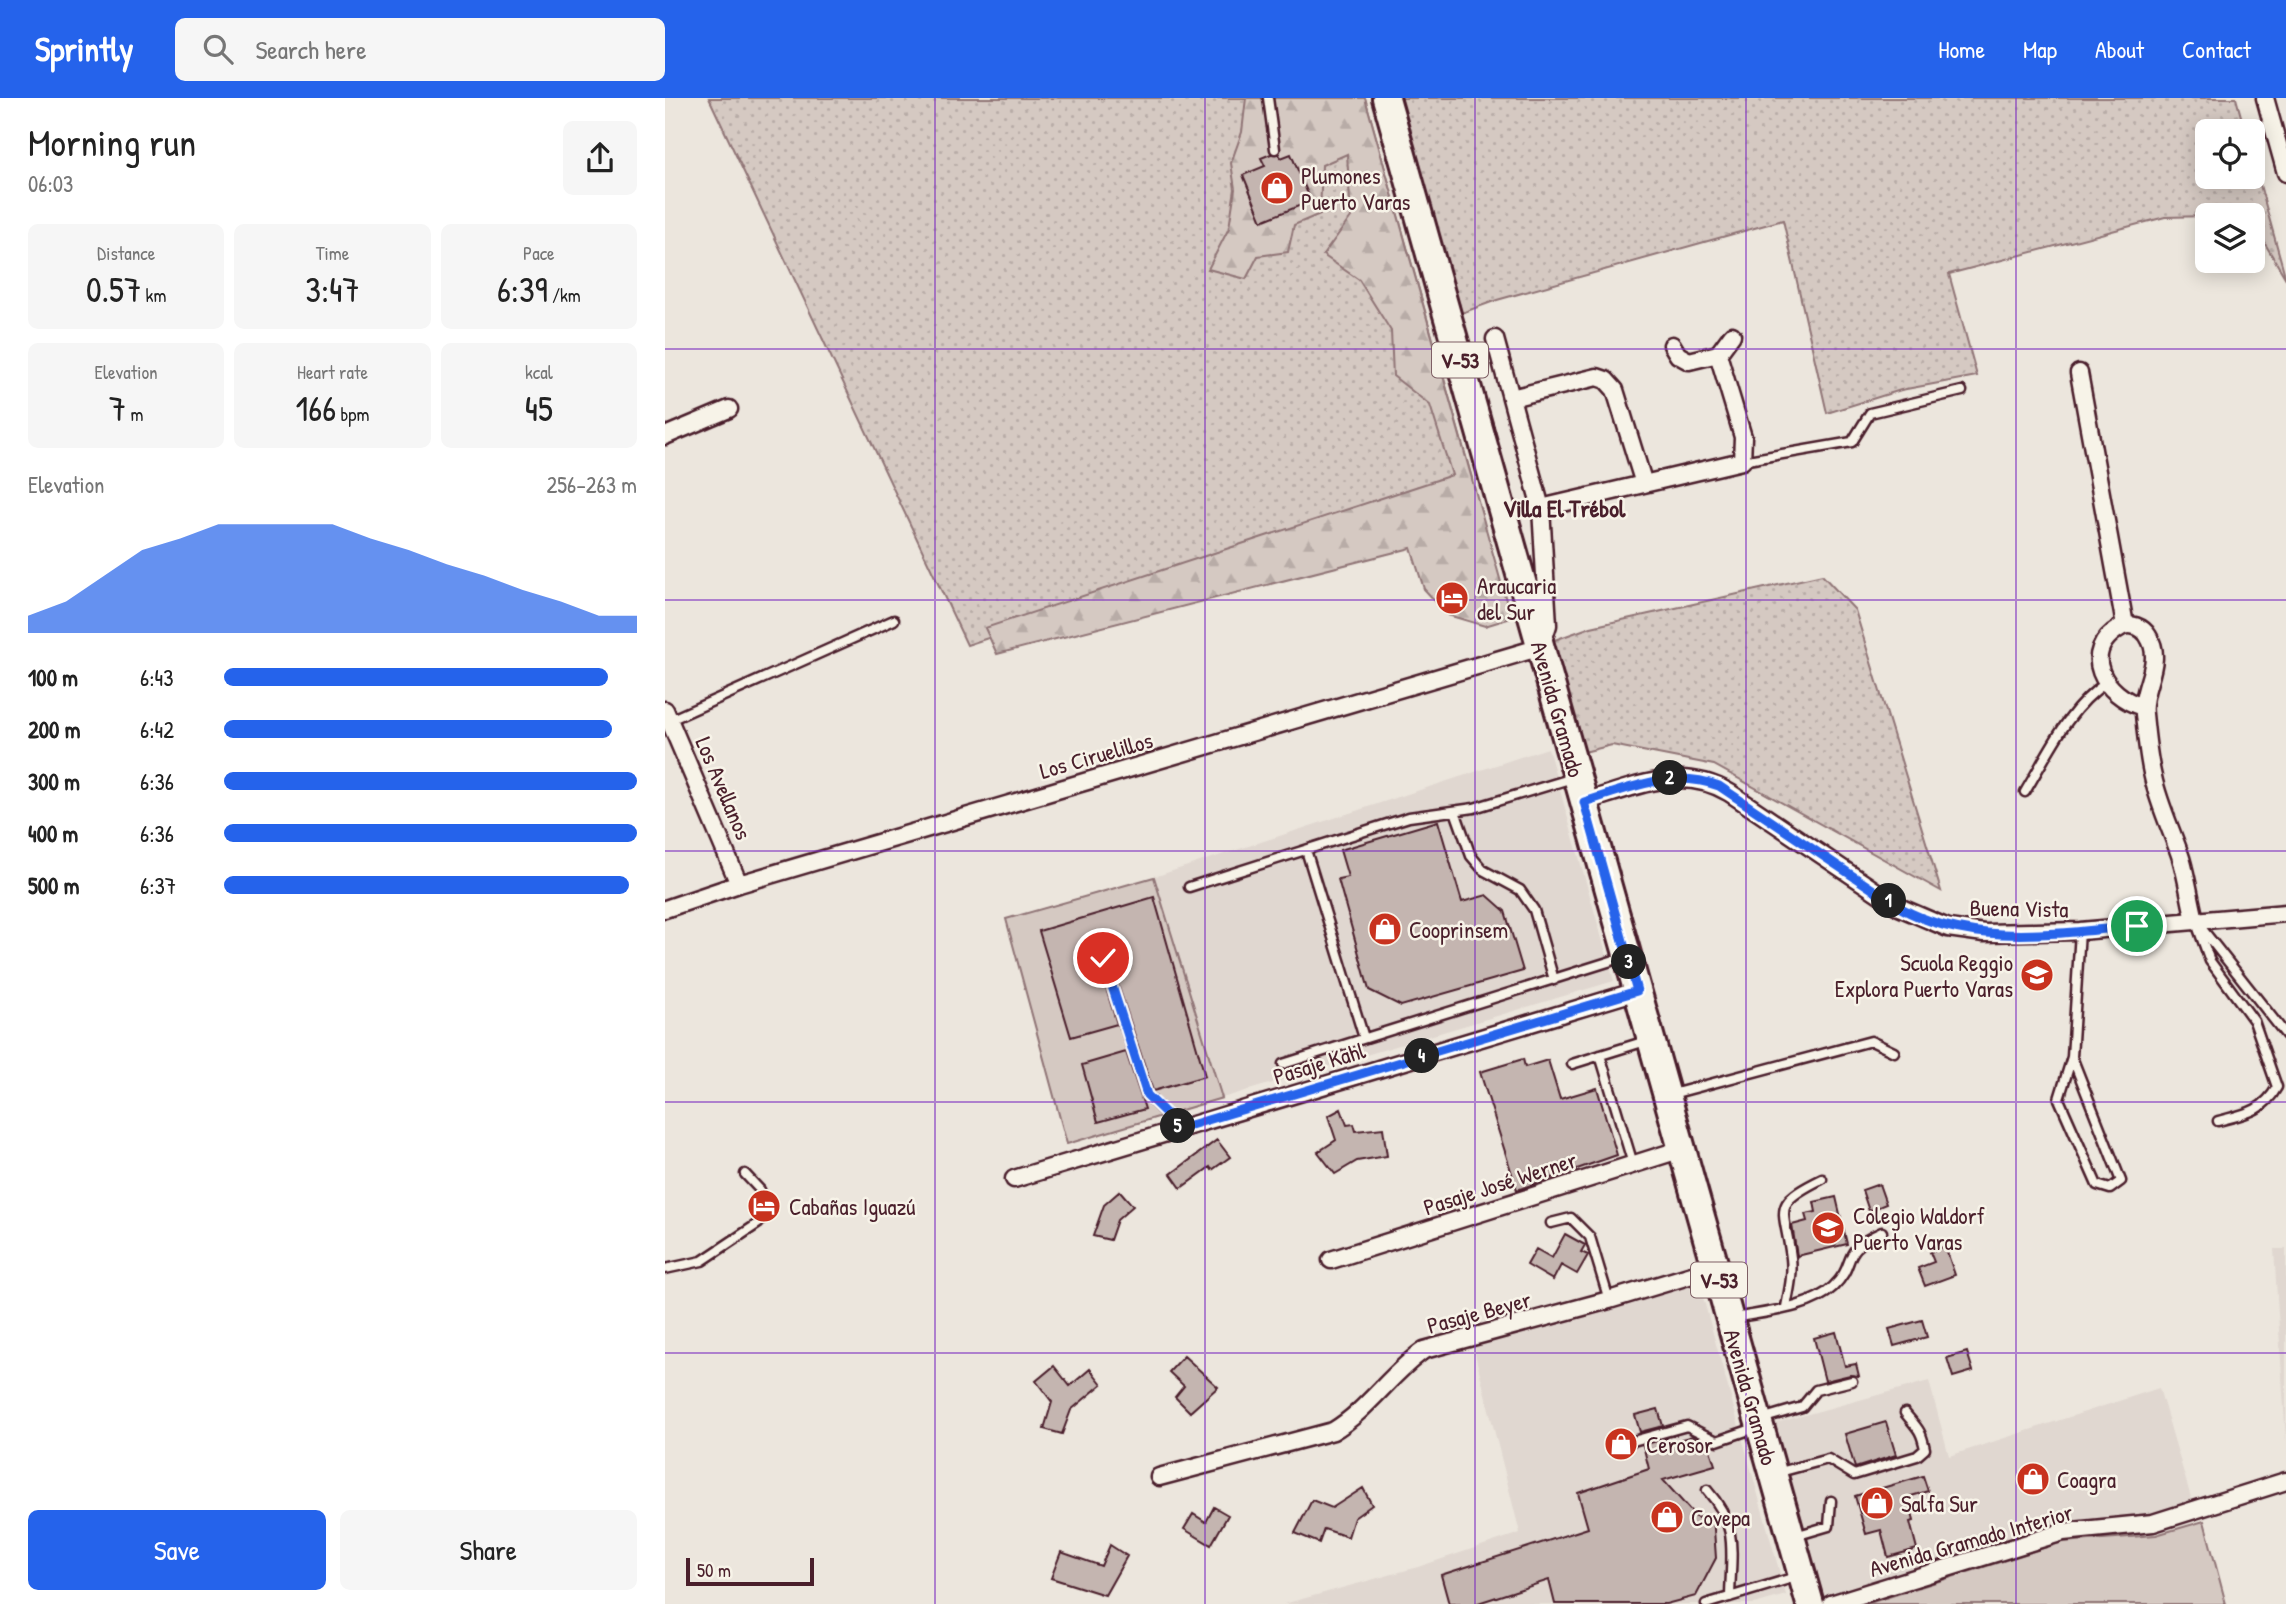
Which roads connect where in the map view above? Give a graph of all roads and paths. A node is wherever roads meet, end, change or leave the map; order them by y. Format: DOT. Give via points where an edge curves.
graph roads {
  1 [pos="1268,98"];
  2 [pos="1386,98"];
  3 [pos="2265,98"];
  4 [pos="2279,122"];
  5 [pos="1275,149"];
  6 [pos="2286,173"];
  7 [pos="1732,335"];
  8 [pos="1495,339"];
  9 [pos="1672,345"];
  10 [pos="1719,354"];
  11 [pos="2079,373"];
  12 [pos="1962,391"];
  13 [pos="1511,398"];
  14 [pos="729,408"];
  15 [pos="665,436"];
  16 [pos="1742,461"];
  17 [pos="1644,484"];
  18 [pos="1541,508"];
  19 [pos="894,620"];
  20 [pos="2125,625"];
  21 [pos="1541,647"];
  22 [pos="2106,683"];
  23 [pos="2143,707"];
  24 [pos="667,715"];
  25 [pos="1577,776"];
  26 [pos="2025,792"];
  27 [pos="1584,802"];
  28 [pos="1455,811"];
  29 [pos="1306,850"];
  30 [pos="740,884"];
  31 [pos="1189,887"];
  32 [pos="665,909"];
  33 [pos="2286,913"];
  34 [pos="2195,920"];
  35 [pos="2080,931"];
  36 [pos="1628,956"];
  37 [pos="1103,958"];
  38 [pos="1554,980"];
  39 [pos="1637,991"];
  40 [pos="2286,1035"];
  41 [pos="1364,1038"];
  42 [pos="1651,1040"];
  43 [pos="1894,1052"];
  44 [pos="1600,1055"];
  45 [pos="2072,1058"];
  46 [pos="1283,1064"];
  47 [pos="1571,1064"];
  48 [pos="1667,1095"];
  49 [pos="2218,1121"];
  50 [pos="1181,1128"];
  51 [pos="1682,1149"];
  52 [pos="1633,1164"];
  53 [pos="745,1174"];
  54 [pos="1014,1179"];
  55 [pos="1822,1179"];
  56 [pos="1551,1223"];
  57 [pos="1882,1232"];
  58 [pos="1331,1260"];
  59 [pos="1715,1268"];
  60 [pos="665,1269"];
  61 [pos="1609,1300"];
  62 [pos="1786,1307"];
  63 [pos="1730,1319"];
  64 [pos="1852,1381"];
  65 [pos="1905,1413"];
  66 [pos="1759,1423"];
  67 [pos="1633,1441"];
  68 [pos="1773,1474"];
  69 [pos="1160,1477"];
  70 [pos="2286,1481"];
  71 [pos="1707,1490"];
  72 [pos="1831,1501"];
  73 [pos="1791,1537"];
  74 [pos="1802,1576"];
  75 [pos="1730,1597"];
  76 [pos="1706,1604"];
  77 [pos="1810,1604"];
  78 [pos="1831,1604"];
  1 -- 5 [label="lane"];
  2 -- 21 [label="main road, Avenida Gramado / V-53"];
  3 -- 4 [label="street"];
  4 -- 6 [label="street"];
  7 -- 10 [label="street"];
  8 -- 13 [label="street"];
  9 -- 10 [label="street" via="1689,361"];
  10 -- 16 [label="street" via="1743,437"];
  11 -- 20 [label="street"];
  12 -- 16 [label="lane" via="1870,413 1852,442"];
  13 -- 17 [label="street" via="1597,377 1606,380 1615,390"];
  13 -- 18 [label="street"];
  14 -- 15 [label="street"];
  16 -- 17 [label="street"];
  17 -- 18 [label="street"];
  18 -- 21 [label="street" via="1548,625"];
  19 -- 24 [label="lane"];
  20 -- 22 [label="street" via="2107,636 2099,652"];
  20 -- 23 [label="street" via="2138,626 2148,636 2154,655"];
  21 -- 25 [label="main road, Avenida Gramado / V-53"];
  21 -- 30 [label="street, Los Ciruelillos"];
  22 -- 23 [label="street" via="2131,704"];
  22 -- 26 [label="lane" via="2088,695 2066,724"];
  23 -- 34 [label="street" via="2153,777 2182,860"];
  24 -- 30 [label="street, Los Avellanos"];
  25 -- 27 [label="main road, Avenida Gramado / V-53"];
  25 -- 28 [label="lane"];
  27 -- 35 [label="street, Buena Vista" via="1663,778 1706,781 1899,907 1931,923 1984,933"];
  27 -- 36 [label="main road, Avenida Gramado / V-53"];
  28 -- 29 [label="lane" via="1409,817"];
  28 -- 38 [label="lane" via="1471,856 1483,870 1520,890 1534,910"];
  29 -- 31 [label="lane"];
  29 -- 41 [label="lane"];
  30 -- 32 [label="street, Los Ciruelillos"];
  33 -- 34 [label="street, Buena Vista"];
  34 -- 35 [label="street, Buena Vista"];
  34 -- 40 [label="lane"];
  34 -- 49 [label="lane" via="2210,961 2253,1021 2277,1087 2261,1107"];
  35 -- 45 [label="lane"];
  36 -- 38 [label="lane"];
  36 -- 39 [label="main road, Avenida Gramado / V-53"];
  37 -- 50 [label="lane" via="1147,1095"];
  38 -- 41 [label="lane"];
  39 -- 42 [label="main road, Avenida Gramado / V-53"];
  39 -- 50 [label="street, Pasaje Kahl"];
  41 -- 46 [label="lane"];
  42 -- 44 [label="lane"];
  42 -- 48 [label="main road, Avenida Gramado / V-53"];
  43 -- 48 [label="lane" via="1871,1041"];
  44 -- 47 [label="lane"];
  44 -- 52 [label="lane"];
  45 -- 45 [label="lane" via="2121,1181 2110,1189 2097,1185 2059,1099"];
  48 -- 51 [label="main road, Avenida Gramado / V-53"];
  50 -- 54 [label="street, Pasaje Kahl"];
  51 -- 52 [label="street, Pasaje José Werner"];
  51 -- 59 [label="main road, Avenida Gramado / V-53"];
  52 -- 58 [label="street, Pasaje José Werner"];
  53 -- 60 [label="lane" via="760,1190 759,1223 702,1261"];
  55 -- 62 [label="lane" via="1793,1193 1785,1205 1782,1221 1791,1279"];
  56 -- 61 [label="lane" via="1571,1218 1590,1237"];
  57 -- 62 [label="lane" via="1852,1250 1834,1286"];
  59 -- 61 [label="street, Pasaje Beyer"];
  59 -- 63 [label="main road, Avenida Gramado / V-53"];
  61 -- 69 [label="street, Pasaje Beyer" via="1424,1350 1404,1364 1355,1418 1333,1431"];
  62 -- 63 [label="lane"];
  63 -- 66 [label="main road, Avenida Gramado / V-53"];
  64 -- 66 [label="lane" via="1816,1390 1802,1407"];
  65 -- 68 [label="lane" via="1919,1426 1922,1437 1925,1449 1917,1457 1854,1475 1828,1459"];
  66 -- 67 [label="lane" via="1717,1441 1687,1426"];
  66 -- 68 [label="main road, Avenida Gramado / V-53"];
  68 -- 73 [label="main road, Avenida Gramado / V-53"];
  70 -- 78 [label="street, Avenida Gramado Interior" via="2153,1523 2063,1532"];
  71 -- 75 [label="lane" via="1731,1528"];
  72 -- 73 [label="lane" via="1829,1526"];
  73 -- 74 [label="main road, Avenida Gramado / V-53"];
  74 -- 75 [label="lane"];
  74 -- 77 [label="main road, Avenida Gramado / V-53"];
  75 -- 76 [label="lane"];
}
